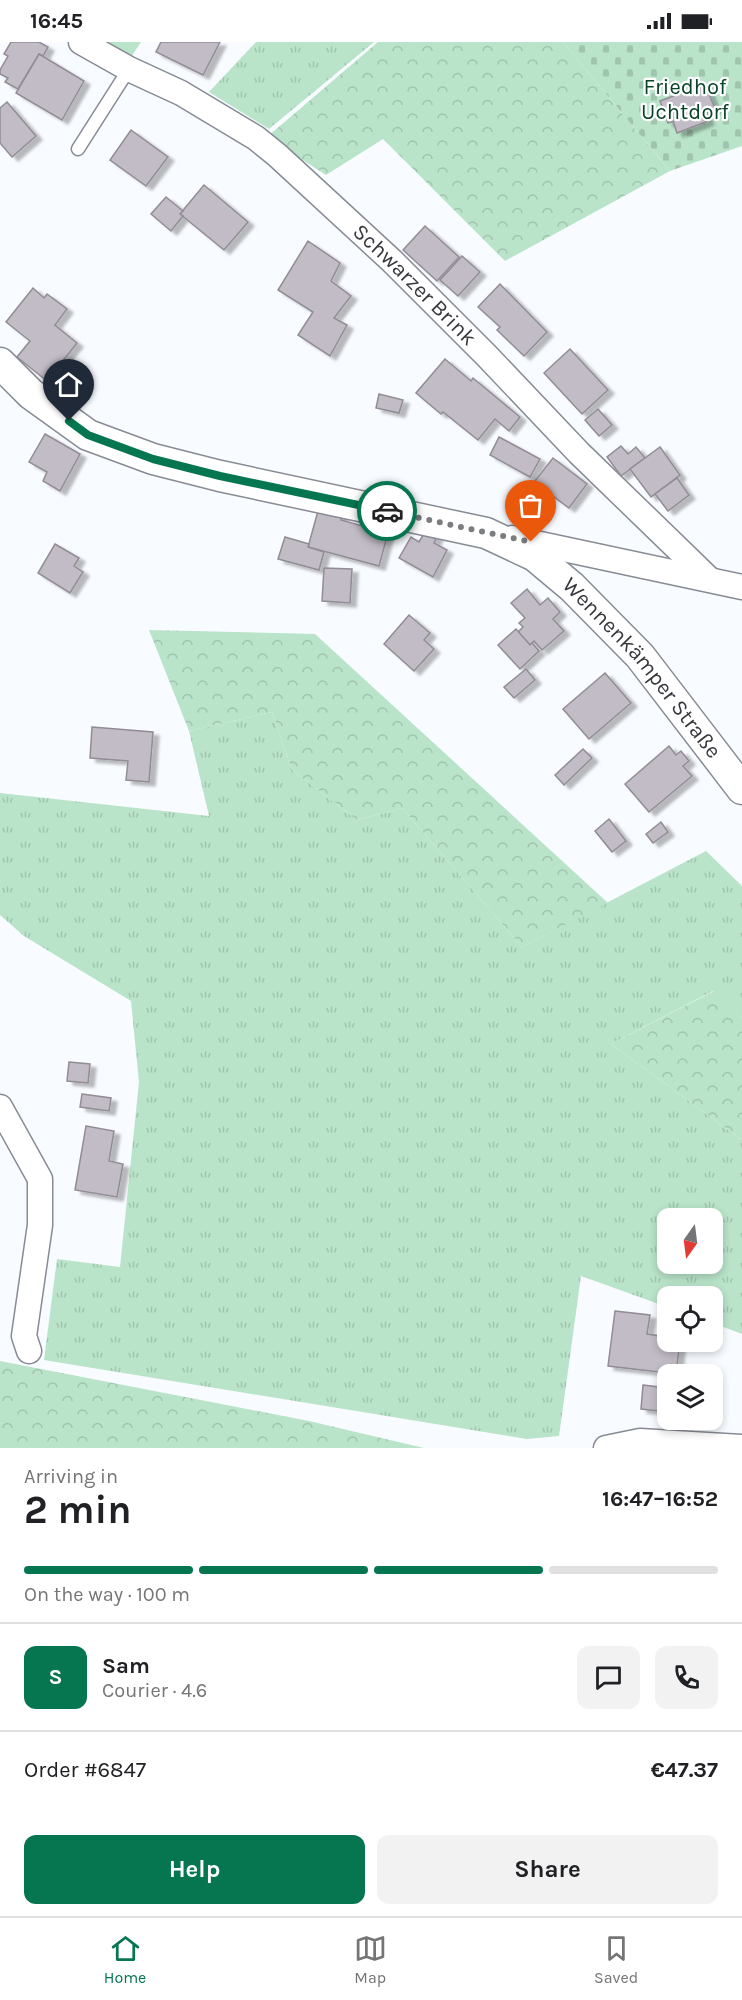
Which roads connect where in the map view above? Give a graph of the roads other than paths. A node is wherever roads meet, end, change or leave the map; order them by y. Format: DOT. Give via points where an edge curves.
graph roads {
  1 [pos="81,42"];
  2 [pos="129,69"];
  3 [pos="78,149"];
  4 [pos="0,363"];
  5 [pos="486,533"];
  6 [pos="709,579"];
  7 [pos="742,586"];
  8 [pos="742,789"];
  9 [pos="0,1107"];
  10 [pos="30,1351"];
  11 [pos="606,1448"];
  12 [pos="742,1448"];
  1 -- 2 [label="street, Schwarzer Brink"];
  2 -- 3 [label="lane"];
  2 -- 6 [label="street, Schwarzer Brink" via="181,93 277,155 392,261 579,453"];
  4 -- 5 [label="street, Wennenkämper Straße" via="31,394 88,435 153,459"];
  5 -- 6 [label="street"];
  5 -- 8 [label="street, Wennenkämper Straße" via="534,556 580,595 640,656"];
  6 -- 7 [label="street"];
  9 -- 10 [label="street" via="40,1179 40,1226 24,1336"];
  11 -- 12 [label="street" via="639,1441"];
}
